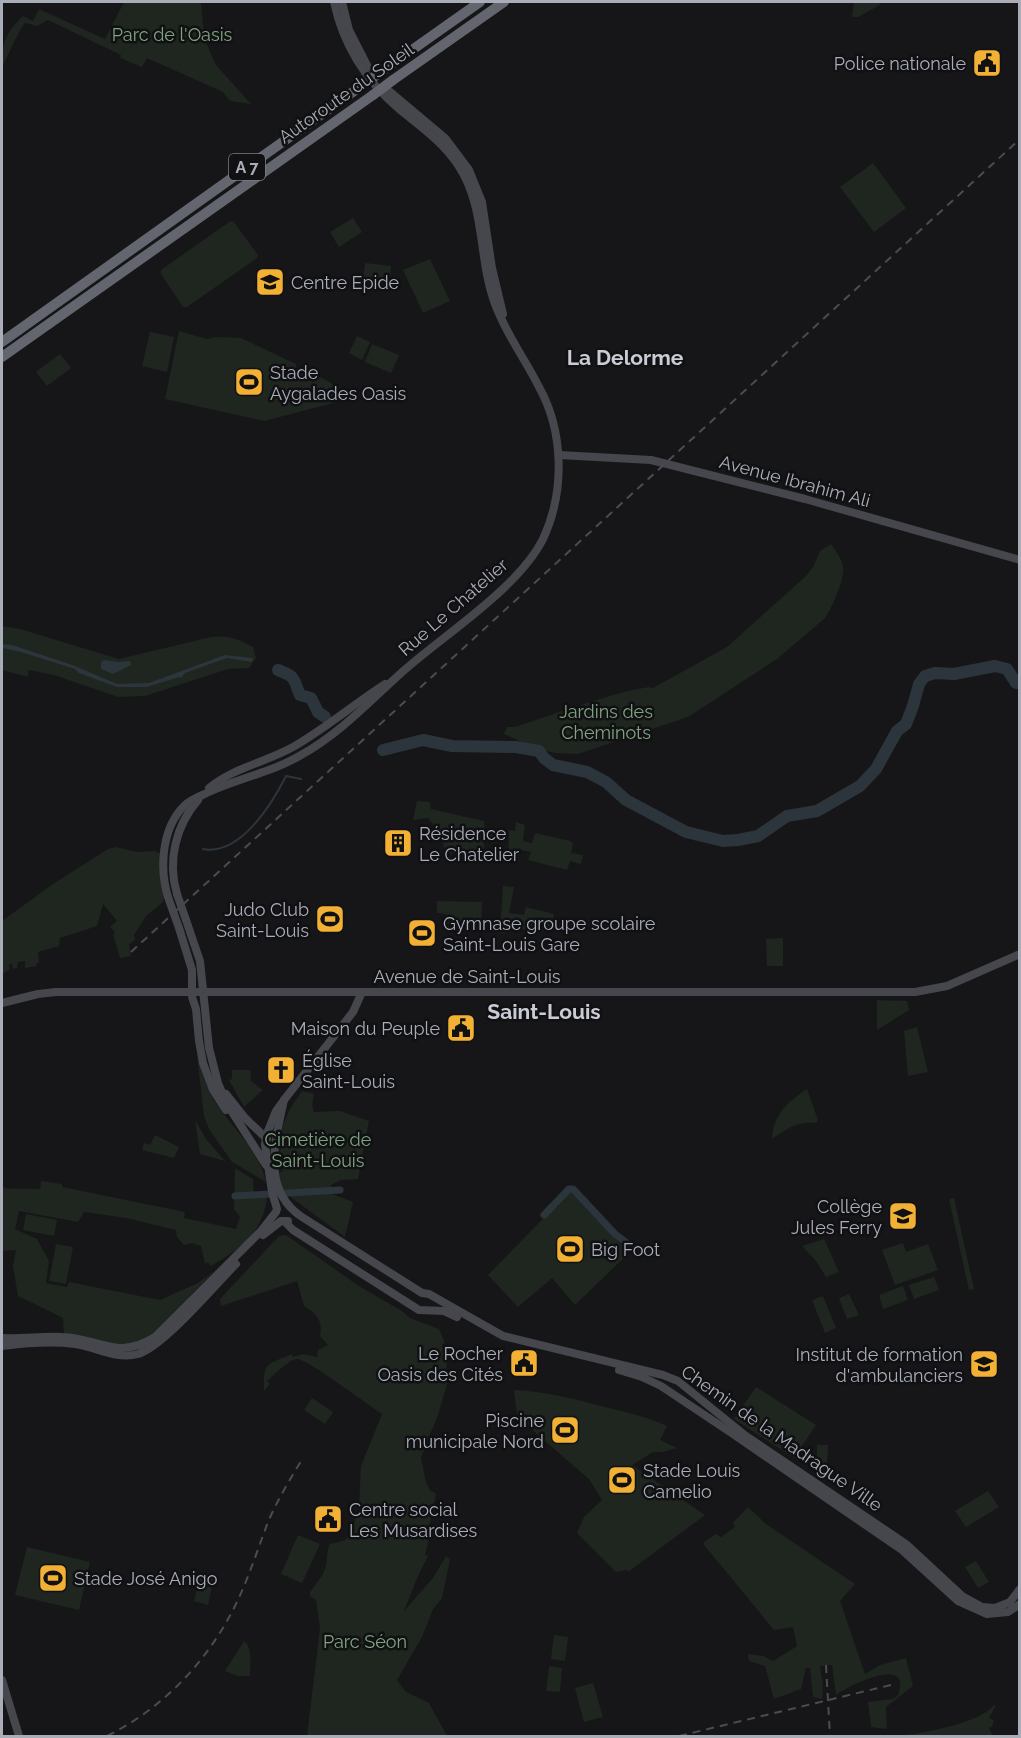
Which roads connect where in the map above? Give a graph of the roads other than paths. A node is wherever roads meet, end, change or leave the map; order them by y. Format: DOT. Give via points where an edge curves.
graph roads {
  1 [pos="334,2"];
  2 [pos="342,2"];
  3 [pos="480,2"];
  4 [pos="504,2"];
  5 [pos="506,329"];
  6 [pos="2,342"];
  7 [pos="2,357"];
  8 [pos="559,455"];
  9 [pos="1020,560"];
  10 [pos="398,675"];
  11 [pos="203,795"];
  12 [pos="173,897"];
  13 [pos="1020,954"];
  14 [pos="194,992"];
  15 [pos="362,992"];
  16 [pos="2,1003"];
  17 [pos="218,1083"];
  18 [pos="284,1100"];
  19 [pos="242,1131"];
  20 [pos="266,1136"];
  21 [pos="274,1153"];
  22 [pos="268,1168"];
  23 [pos="272,1192"];
  24 [pos="289,1208"];
  25 [pos="276,1211"];
  26 [pos="283,1222"];
  27 [pos="261,1231"];
  28 [pos="345,1245"];
  29 [pos="364,1257"];
  30 [pos="338,1259"];
  31 [pos="356,1271"];
  32 [pos="422,1293"];
  33 [pos="432,1297"];
  34 [pos="417,1308"];
  35 [pos="428,1311"];
  36 [pos="2,1338"];
  37 [pos="2,1346"];
  38 [pos="686,1387"];
  39 [pos="678,1397"];
  40 [pos="1020,1589"];
  41 [pos="1020,1604"];
  42 [pos="2,1680"];
  43 [pos="19,1737"];
  1 -- 5 [label="street, Rue Le Chatelier" via="357,61 397,107 440,142 461,169 476,205 490,287"];
  2 -- 5 [label="street, Rue Le Chatelier" via="354,44 370,69 400,102 445,138 469,170 486,216 492,268"];
  3 -- 6 [label="highway, Autoroute du Soleil / A 7, bridge"];
  4 -- 7 [label="highway, Autoroute du Soleil / A 7, bridge"];
  5 -- 8 [label="street, Rue Le Chatelier" via="540,388 550,412"];
  8 -- 9 [label="street, Avenue Ibrahim Ali" via="651,460"];
  8 -- 10 [label="street, Rue Le Chatelier" via="552,512 532,556 497,594"];
  10 -- 11 [label="street, Rue Le Chatelier" via="334,722 291,748 222,778"];
  10 -- 11 [label="street, Rue Le Chatelier" via="342,727 299,757"];
  11 -- 12 [label="street, Rue Le Chatelier" via="185,818 176,843"];
  12 -- 14 [label="street, bridge" via="191,964"];
  12 -- 17 [label="street, bridge" via="186,920 200,961 209,1048"];
  13 -- 15 [label="street, Avenue de Saint-Louis" via="947,986 898,993"];
  14 -- 15 [label="street, Avenue de Saint-Louis, bridge"];
  14 -- 16 [label="street, Avenue de Saint-Louis" via="57,992"];
  14 -- 19 [label="street" via="208,1080"];
  15 -- 18 [label="street" via="353,1012"];
  17 -- 19 [label="street"];
  17 -- 20 [label="street" via="245,1118"];
  18 -- 20 [label="street"];
  18 -- 21 [label="street"];
  19 -- 22 [label="street"];
  20 -- 21 [label="street"];
  20 -- 22 [label="street"];
  21 -- 24 [label="street" via="275,1177"];
  22 -- 23 [label="street"];
  23 -- 25 [label="street"];
  23 -- 27 [label="street"];
  24 -- 25 [label="street" via="281,1206"];
  24 -- 26 [label="street" via="290,1219"];
  24 -- 28 [label="street"];
  25 -- 26 [label="street"];
  25 -- 27 [label="street"];
  26 -- 30 [label="street"];
  26 -- 37 [label="street" via="269,1228 150,1349 119,1355 69,1344"];
  27 -- 36 [label="street" via="143,1345 129,1349 75,1338"];
  28 -- 29 [label="street"];
  28 -- 30 [label="street" via="345,1257"];
  29 -- 31 [label="street" via="355,1262"];
  29 -- 32 [label="street"];
  30 -- 31 [label="street"];
  31 -- 34 [label="street"];
  32 -- 33 [label="street"];
  32 -- 34 [label="street" via="416,1299"];
  33 -- 35 [label="street" via="433,1305"];
  33 -- 38 [label="street, Chemin de la Madrague Ville" via="503,1336 663,1375"];
  34 -- 35 [label="street"];
  35 -- 39 [label="street, Chemin de la Madrague Ville" via="449,1313 503,1341 642,1377"];
  38 -- 39 [label="street" via="677,1387"];
  38 -- 40 [label="street, Chemin de la Madrague Ville" via="746,1436 906,1544 962,1596 995,1608 1010,1602"];
  39 -- 41 [label="street, Chemin de la Madrague Ville" via="902,1550 958,1601 993,1615"];
  42 -- 43 [label="street"];
}
